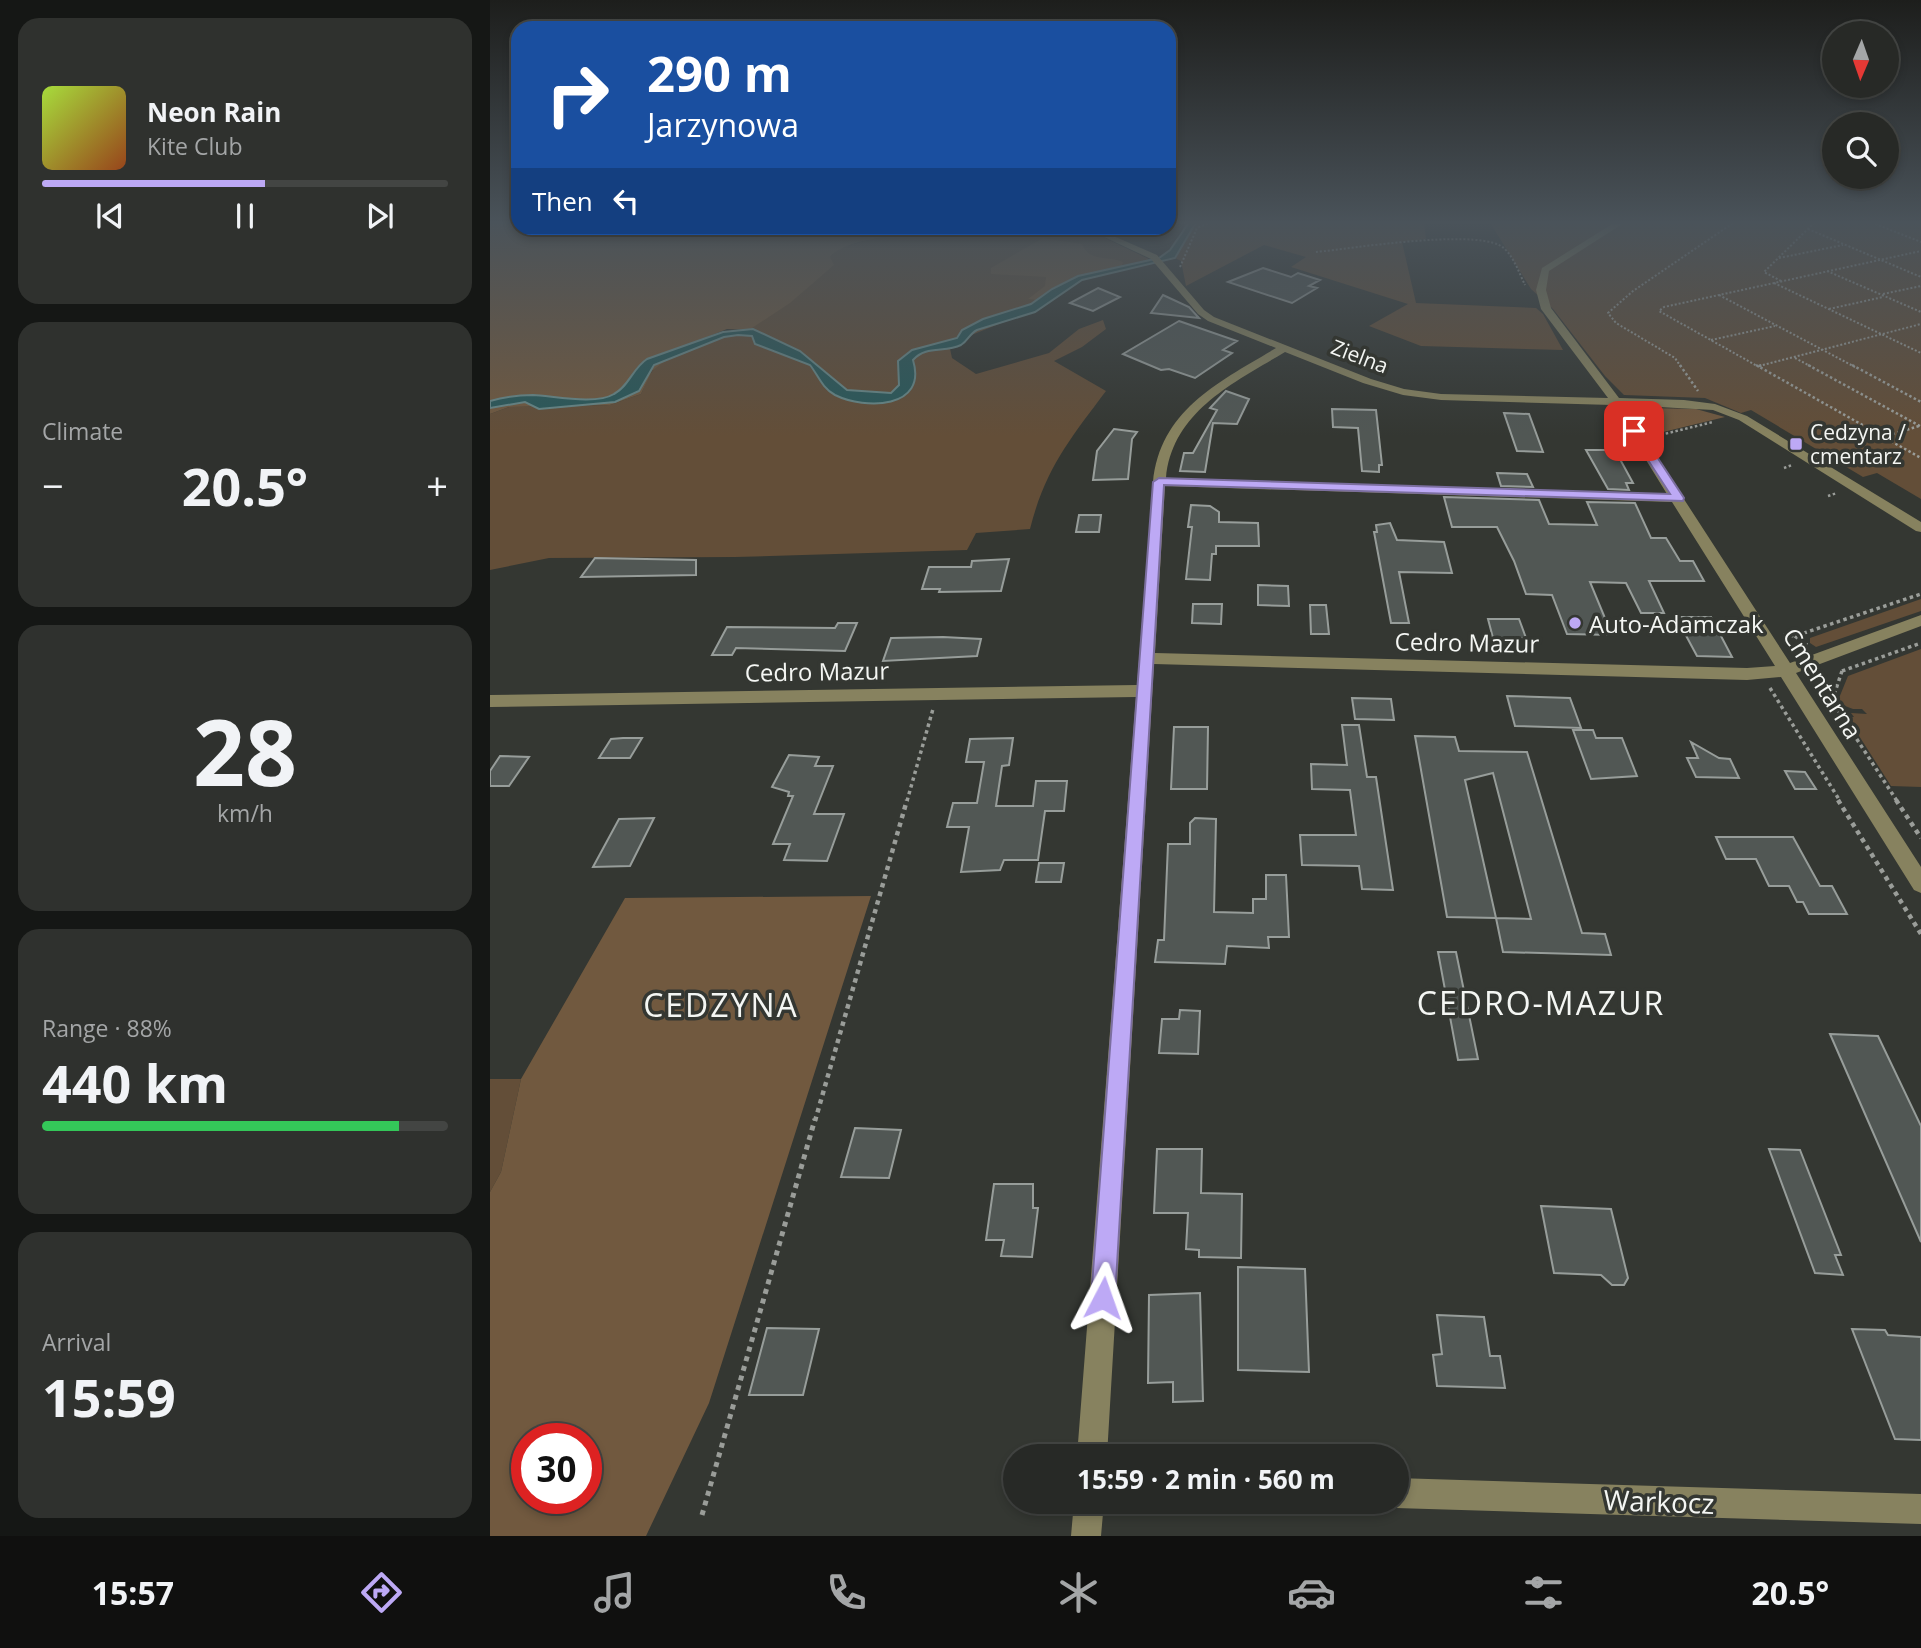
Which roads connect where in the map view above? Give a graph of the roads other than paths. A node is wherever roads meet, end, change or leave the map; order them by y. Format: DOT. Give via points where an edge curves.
graph roads {
  1 [pos="1185,293"];
  2 [pos="1540,293"];
  3 [pos="1286,347"];
  4 [pos="1615,402"];
  5 [pos="1159,482"];
  6 [pos="1678,498"];
  7 [pos="1921,528"];
  8 [pos="1921,620"];
  9 [pos="1146,658"];
  10 [pos="1786,671"];
  11 [pos="1144,691"];
  12 [pos="490,701"];
  13 [pos="1921,884"];
  14 [pos="1093,1444"];
  15 [pos="1409,1493"];
  16 [pos="1921,1509"];
  17 [pos="1088,1514"];
  18 [pos="1086,1536"];
  1 -- 3 [label="street, Zielna" via="1211,319"];
  2 -- 4 [label="street, Cmentarna" via="1549,313"];
  3 -- 4 [label="street, Zielna" via="1403,392"];
  3 -- 5 [label="street" via="1214,393 1181,422 1164,450"];
  4 -- 6 [label="street, Cmentarna"];
  4 -- 7 [label="street, Zielna" via="1702,404 1743,418"];
  5 -- 6 [label="street"];
  5 -- 9 [label="street"];
  6 -- 10 [label="street, Cmentarna"];
  8 -- 10 [label="street, Cedro Mazur"];
  9 -- 10 [label="street, Cedro Mazur" via="1747,674"];
  9 -- 11 [label="street"];
  10 -- 13 [label="street, Cmentarna"];
  11 -- 12 [label="street, Cedro Mazur"];
  11 -- 14 [label="street"];
  15 -- 16 [label="street, Warkocz"];
  17 -- 18 [label="street"];
}
